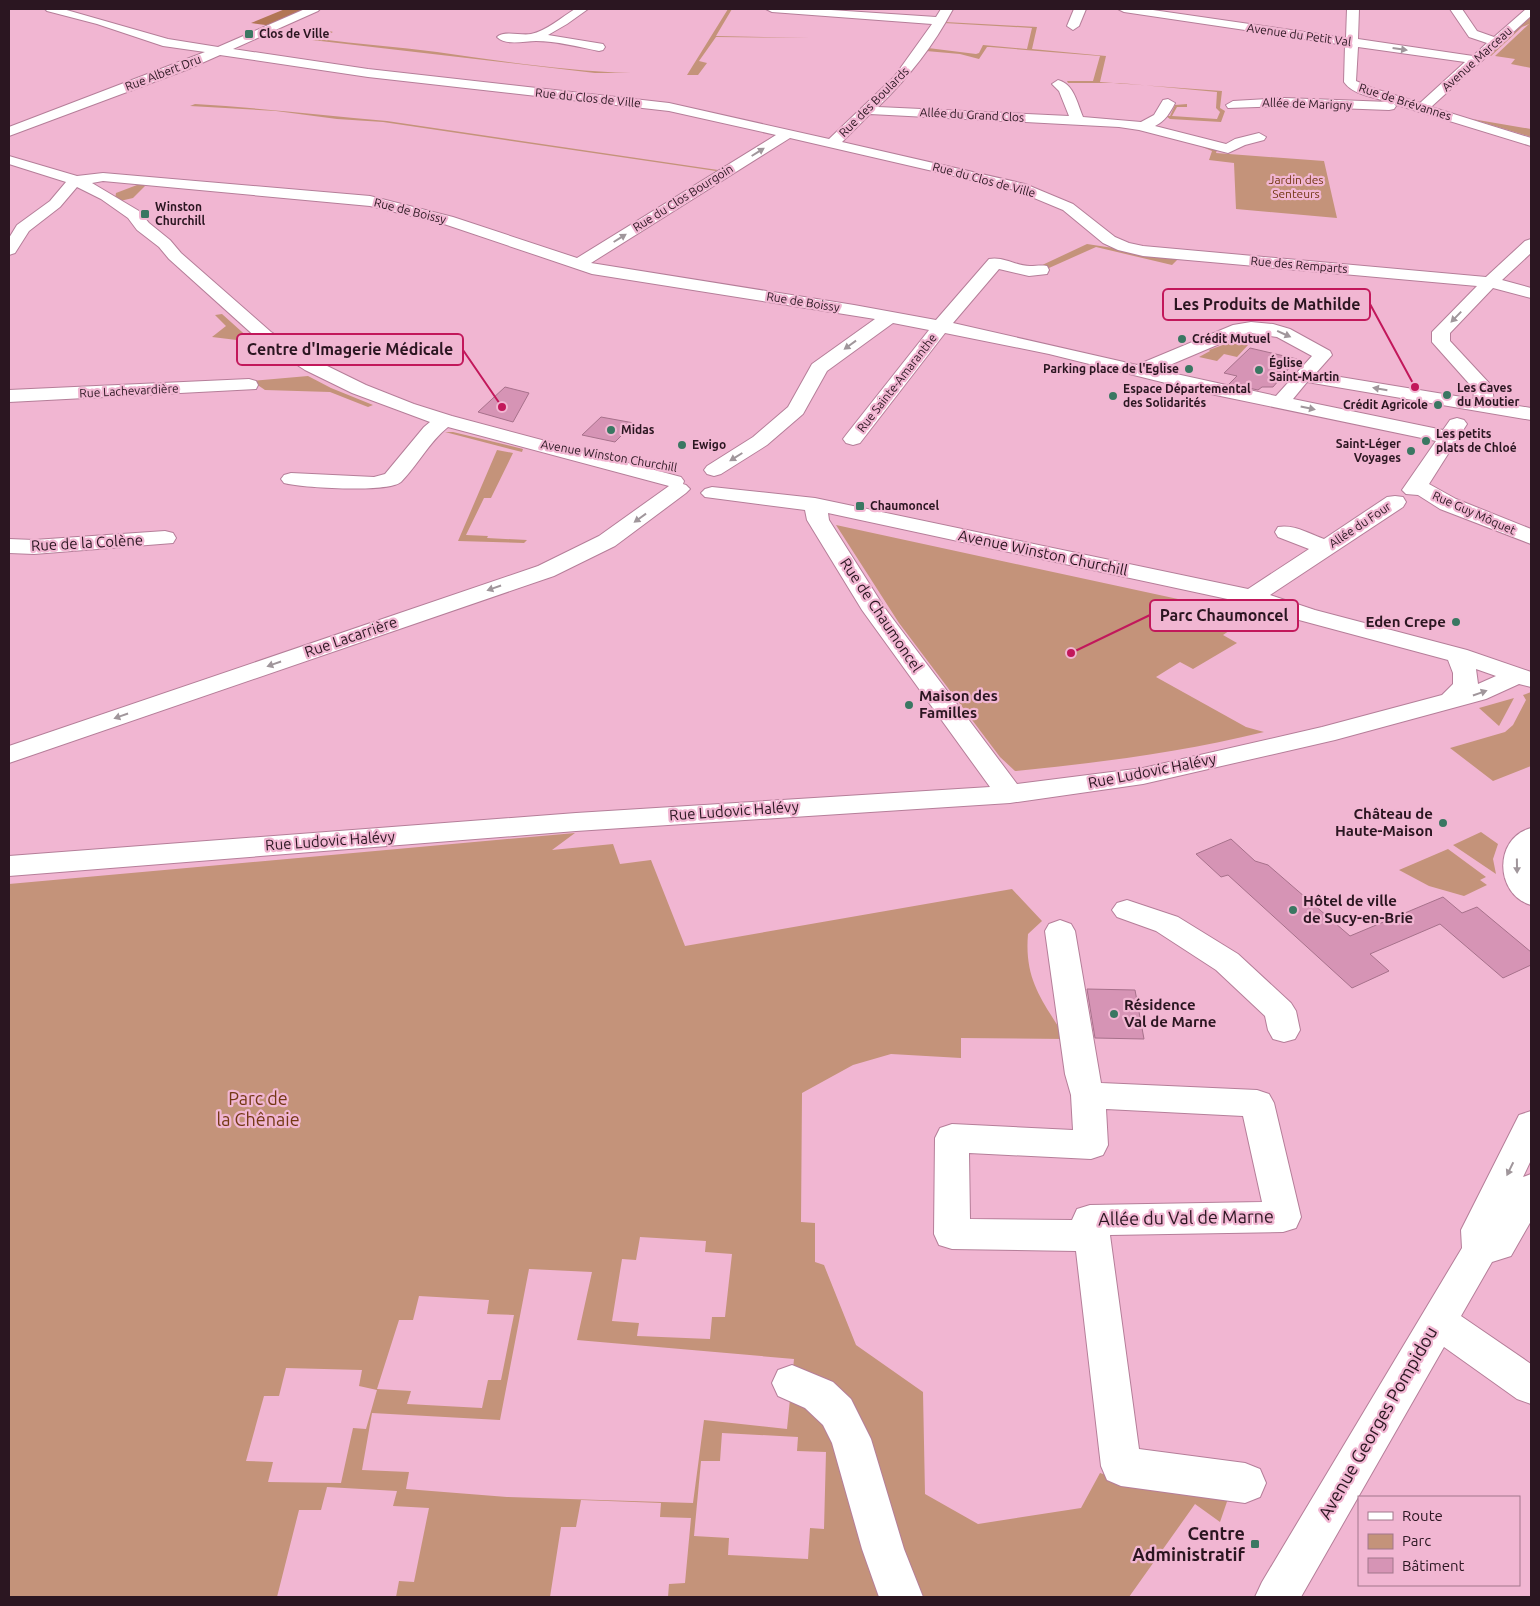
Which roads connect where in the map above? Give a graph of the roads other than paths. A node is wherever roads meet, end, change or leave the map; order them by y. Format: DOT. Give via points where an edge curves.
graph roads {
  1 [pos="51,9"];
  2 [pos="314,9"];
  3 [pos="582,9"];
  4 [pos="772,9"];
  5 [pos="947,9"];
  6 [pos="1080,9"];
  7 [pos="1124,9"];
  8 [pos="1339,9"];
  9 [pos="1456,9"];
  10 [pos="1354,10"];
  11 [pos="1531,10"];
  12 [pos="1195,19"];
  13 [pos="938,21"];
  14 [pos="1073,26"];
  15 [pos="1194,33"];
  16 [pos="503,37"];
  17 [pos="536,37"];
  18 [pos="1497,42"];
  19 [pos="1352,43"];
  20 [pos="599,47"];
  21 [pos="219,50"];
  22 [pos="1474,60"];
  23 [pos="1058,84"];
  24 [pos="1168,103"];
  25 [pos="1234,105"];
  26 [pos="1416,106"];
  27 [pos="868,110"];
  28 [pos="1077,120"];
  29 [pos="1142,126"];
  30 [pos="9,132"];
  31 [pos="788,133"];
  32 [pos="1259,137"];
  33 [pos="1531,142"];
  34 [pos="832,143"];
  35 [pos="10,162"];
  36 [pos="158,182"];
  37 [pos="72,185"];
  38 [pos="96,195"];
  39 [pos="51,207"];
  40 [pos="1109,240"];
  41 [pos="1531,244"];
  42 [pos="9,250"];
  43 [pos="579,264"];
  44 [pos="1041,270"];
  45 [pos="1490,282"];
  46 [pos="1531,293"];
  47 [pos="890,317"];
  48 [pos="940,327"];
  49 [pos="1141,370"];
  50 [pos="1302,376"];
  51 [pos="249,385"];
  52 [pos="9,396"];
  53 [pos="1281,402"];
  54 [pos="1478,406"];
  55 [pos="1531,414"];
  56 [pos="445,420"];
  57 [pos="1447,437"];
  58 [pos="853,439"];
  59 [pos="699,478"];
  60 [pos="291,479"];
  61 [pos="1408,493"];
  62 [pos="815,504"];
  63 [pos="1286,532"];
  64 [pos="1531,537"];
  65 [pos="165,538"];
  66 [pos="9,546"];
  67 [pos="1326,548"];
  68 [pos="1261,600"];
  69 [pos="1458,655"];
  70 [pos="1526,672"];
  71 [pos="1451,700"];
  72 [pos="9,754"];
  73 [pos="1010,794"];
  74 [pos="1531,837"];
  75 [pos="9,866"];
  76 [pos="1531,895"];
  77 [pos="1126,910"];
  78 [pos="1060,931"];
  79 [pos="1284,1030"];
  80 [pos="1088,1096"];
  81 [pos="1531,1125"];
  82 [pos="1531,1189"];
  83 [pos="1092,1236"];
  84 [pos="1480,1250"];
  85 [pos="1437,1321"];
  86 [pos="792,1383"];
  87 [pos="1531,1386"];
  88 [pos="1245,1483"];
  89 [pos="901,1597"];
  90 [pos="1277,1597"];
  1 -- 21 [label="street, Rue du Clos de Ville" via="149,39"];
  2 -- 21 [label="street, Rue Albert Dru"];
  3 -- 17 [label="street"];
  4 -- 13 [label="street"];
  5 -- 13 [label="street, Rue des Boulards"];
  6 -- 14 [label="street"];
  7 -- 12 [label="street, Avenue du Petit Val"];
  8 -- 10 [label="street"];
  9 -- 18 [label="street" via="1473,34"];
  10 -- 19 [label="street, Rue de Brévannes"];
  11 -- 18 [label="street, Avenue Marceau"];
  12 -- 15 [label="street"];
  12 -- 19 [label="street, Avenue du Petit Val"];
  13 -- 27 [label="street, Rue des Boulards" via="910,66"];
  16 -- 17 [label="street"];
  17 -- 20 [label="street"];
  18 -- 22 [label="street, Avenue Marceau"];
  19 -- 22 [label="street, Avenue du Petit Val, one-way"];
  19 -- 26 [label="street, Rue de Brévannes" via="1351,83"];
  21 -- 30 [label="street, Rue Albert Dru" via="182,68"];
  21 -- 31 [label="street, Rue du Clos de Ville" via="368,73 669,107"];
  22 -- 26 [label="street, Avenue Marceau"];
  23 -- 28 [label="street" via="1065,89"];
  24 -- 29 [label="street" via="1161,118"];
  25 -- 26 [label="street, Allée de Marigny" via="1262,102"];
  26 -- 33 [label="street, Rue de Brévannes"];
  27 -- 28 [label="street, Allée du Grand Clos"];
  27 -- 34 [label="street, Rue des Boulards"];
  28 -- 29 [label="street, Allée du Grand Clos"];
  29 -- 32 [label="street, Allée du Grand Clos" via="1228,149"];
  31 -- 34 [label="street, Rue du Clos de Ville"];
  43 -- 31 [label="street, Rue du Clos Bourgoin, one-way"];
  34 -- 40 [label="street, Rue du Clos de Ville" via="1020,187 1068,207"];
  35 -- 37 [label="street"];
  36 -- 37 [label="street, Rue de Boissy" via="103,177"];
  36 -- 38 [label="street, Rue de Boissy" via="130,184"];
  36 -- 43 [label="street, Rue de Boissy" via="370,201 447,220"];
  37 -- 38 [label="street"];
  37 -- 39 [label="street"];
  38 -- 39 [label="street, Rue de Boissy"];
  38 -- 56 [label="street, Avenue Winston Churchill" via="153,245 175,256 265,336 312,366 376,396"];
  39 -- 42 [label="street" via="23,228"];
  40 -- 45 [label="street, Rue des Remparts" via="1124,247 1170,254"];
  41 -- 45 [label="street"];
  43 -- 47 [label="street, Rue de Boissy" via="617,274"];
  44 -- 48 [label="street, Rue Sainte-Amaranthe" via="1029,271 995,263"];
  45 -- 46 [label="street, Rue des Remparts"];
  45 -- 54 [label="street, one-way" via="1440,332 1441,342 1482,387"];
  47 -- 48 [label="street, Rue de Boissy"];
  47 -- 59 [label="street, Rue Lacarrière, one-way" via="819,368 796,410 767,435"];
  48 -- 49 [label="street, Rue de Boissy"];
  48 -- 58 [label="street, Rue Sainte-Amaranthe"];
  49 -- 50 [label="street, one-way" via="1239,329 1257,326 1277,330 1323,355"];
  49 -- 53 [label="street, Rue de Boissy"];
  50 -- 53 [label="street"];
  54 -- 50 [label="street, one-way"];
  51 -- 52 [label="street, Rue Lachevardière"];
  53 -- 57 [label="street, Rue de Boissy, one-way"];
  54 -- 55 [label="street"];
  54 -- 57 [label="street"];
  56 -- 59 [label="street, Avenue Winston Churchill" via="550,449"];
  56 -- 60 [label="street" via="431,431 392,479 374,484"];
  57 -- 61 [label="street"];
  59 -- 62 [label="street, Avenue Winston Churchill" via="732,493"];
  59 -- 72 [label="street, Rue Lacarrière, one-way" via="607,541 546,571"];
  61 -- 64 [label="street, Rue Guy Môquet" via="1448,504"];
  61 -- 67 [label="street, Allée du Four"];
  62 -- 68 [label="street, Avenue Winston Churchill"];
  62 -- 73 [label="street, Rue de Chaumoncel" via="818,520 874,610"];
  63 -- 67 [label="street, Allée du Four"];
  65 -- 66 [label="street, Rue de la Colène"];
  67 -- 68 [label="street, Allée du Four"];
  68 -- 69 [label="street, Avenue Winston Churchill"];
  68 -- 70 [label="street, Avenue Winston Churchill" via="1310,607 1494,648"];
  69 -- 70 [label="street, Avenue Winston Churchill"];
  69 -- 71 [label="street" via="1466,686"];
  71 -- 70 [label="street, Rue Ludovic Halévy, one-way" via="1479,695"];
  71 -- 73 [label="street, Rue Ludovic Halévy" via="1326,734 1143,776"];
  73 -- 75 [label="street, Rue Ludovic Halévy" via="576,822"];
  74 -- 76 [label="street, one-way" via="1517,857 1516,873"];
  77 -- 79 [label="street" via="1166,924 1227,962 1280,1011"];
  78 -- 80 [label="street, Allée du Val de Marne"];
  80 -- 83 [label="street, Allée du Val de Marne" via="1091,1145 952,1138 952,1234"];
  80 -- 83 [label="street, Allée du Val de Marne" via="1257,1102 1283,1217 1090,1220"];
  81 -- 84 [label="street, Avenue Georges Pompidou, one-way" via="1479,1230"];
  82 -- 84 [label="street" via="1498,1245"];
  83 -- 88 [label="street, Allée du Val de Marne" via="1120,1466"];
  84 -- 85 [label="street, Avenue Georges Pompidou"];
  85 -- 87 [label="street"];
  85 -- 90 [label="street, Avenue Georges Pompidou"];
  86 -- 89 [label="street" via="820,1395 837,1412 851,1439 883,1549"];
}
